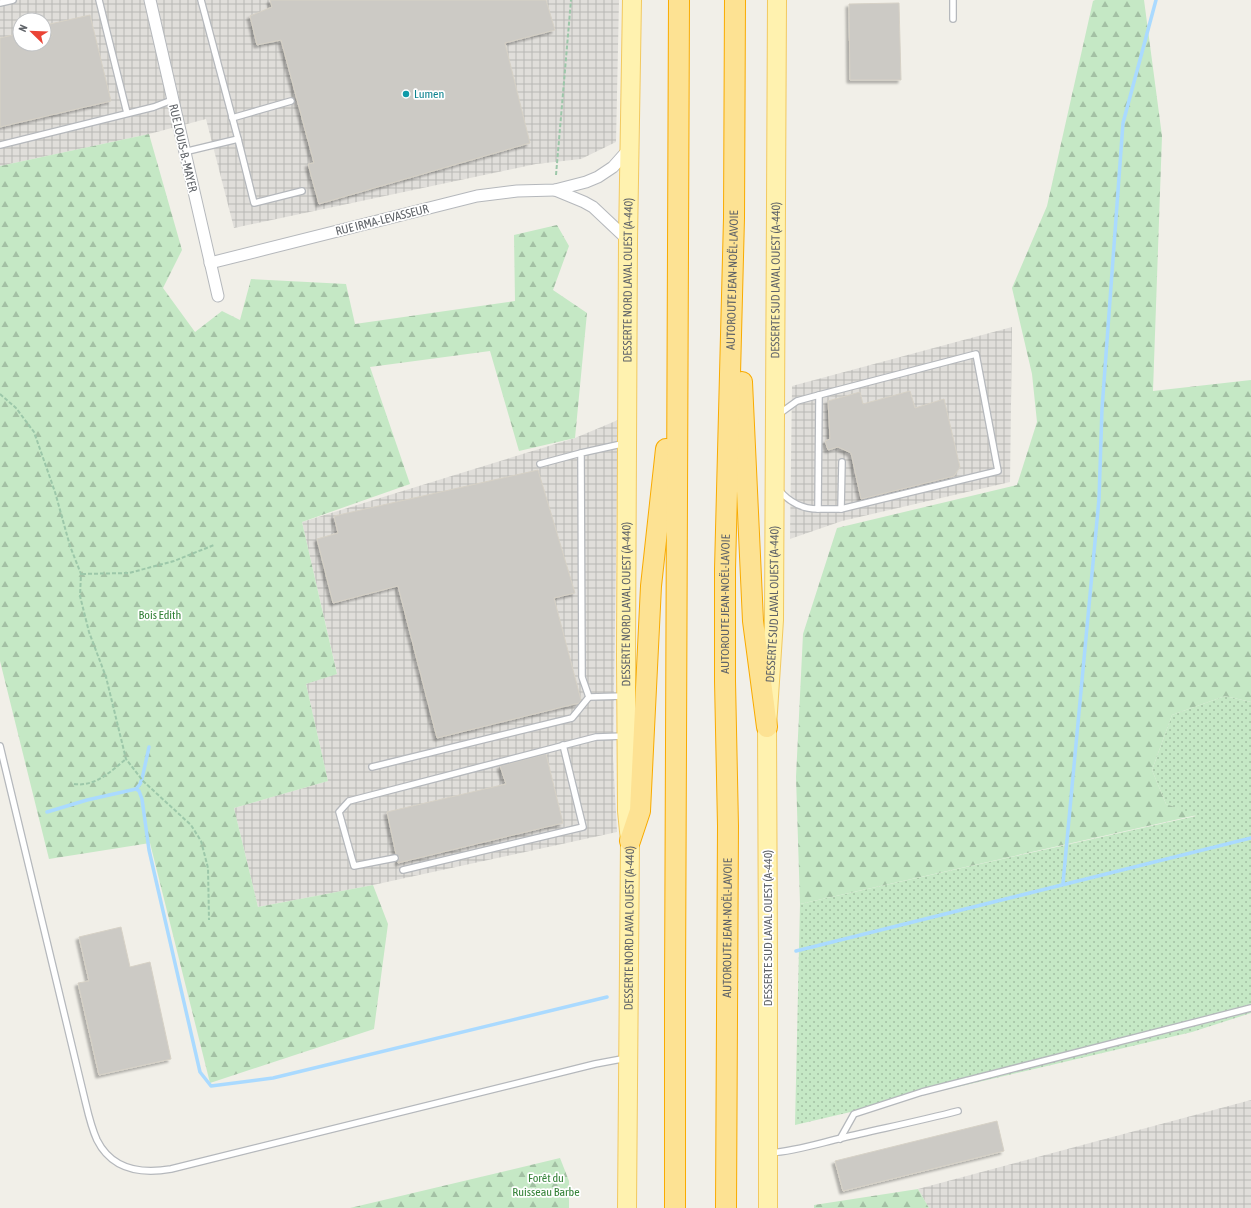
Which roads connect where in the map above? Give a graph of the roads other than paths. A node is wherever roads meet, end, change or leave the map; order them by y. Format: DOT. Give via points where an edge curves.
graph roads {
  1 [pos="13,0"];
  2 [pos="99,0"];
  3 [pos="150,0"];
  4 [pos="201,0"];
  5 [pos="632,0"];
  6 [pos="679,0"];
  7 [pos="734,0"];
  8 [pos="777,0"];
  9 [pos="953,0"];
  10 [pos="0,3"];
  11 [pos="953,19"];
  12 [pos="172,100"];
  13 [pos="290,101"];
  14 [pos="127,113"];
  15 [pos="232,118"];
  16 [pos="238,139"];
  17 [pos="0,145"];
  18 [pos="629,149"];
  19 [pos="184,152"];
  20 [pos="555,190"];
  21 [pos="302,191"];
  22 [pos="734,218"];
  23 [pos="628,240"];
  24 [pos="210,263"];
  25 [pos="218,296"];
  26 [pos="677,344"];
  27 [pos="819,395"];
  28 [pos="775,419"];
  29 [pos="627,443"];
  30 [pos="582,453"];
  31 [pos="842,462"];
  32 [pos="540,464"];
  33 [pos="775,486"];
  34 [pos="818,509"];
  35 [pos="841,509"];
  36 [pos="626,696"];
  37 [pos="589,697"];
  38 [pos="767,727"];
  39 [pos="626,736"];
  40 [pos="563,745"];
  41 [pos="0,746"];
  42 [pos="372,767"];
  43 [pos="630,841"];
  44 [pos="395,858"];
  45 [pos="403,870"];
  46 [pos="1251,1008"];
  47 [pos="628,1058"];
  48 [pos="958,1111"];
  49 [pos="674,1121"];
  50 [pos="840,1139"];
  51 [pos="768,1153"];
  52 [pos="727,1167"];
  53 [pos="627,1208"];
  54 [pos="665,1208"];
  55 [pos="675,1208"];
  56 [pos="726,1208"];
  57 [pos="730,1208"];
  58 [pos="768,1208"];
  1 -- 10 [label="lane"];
  2 -- 14 [label="lane"];
  3 -- 12 [label="street, RUE LOUIS-B.-MAYER"];
  4 -- 15 [label="lane"];
  5 -- 18 [label="main road, DESSERTE NORD LAVAL OUEST (A-440)"];
  6 -- 26 [label="highway"];
  7 -- 22 [label="highway, AUTOROUTE JEAN-NOËL-LAVOIE"];
  8 -- 28 [label="main road, DESSERTE SUD LAVAL OUEST (A-440)"];
  9 -- 11 [label="lane"];
  12 -- 14 [label="lane"];
  12 -- 19 [label="street, RUE LOUIS-B.-MAYER"];
  13 -- 15 [label="lane"];
  14 -- 17 [label="lane"];
  15 -- 16 [label="lane"];
  16 -- 19 [label="lane"];
  16 -- 21 [label="lane" via="254,203"];
  18 -- 20 [label="street, RUE IRMA-LEVASSEUR" via="613,167 598,176"];
  18 -- 23 [label="main road, DESSERTE NORD LAVAL OUEST (A-440)"];
  19 -- 24 [label="street, RUE LOUIS-B.-MAYER"];
  20 -- 23 [label="street, RUE IRMA-LEVASSEUR" via="594,207"];
  20 -- 24 [label="street, RUE IRMA-LEVASSEUR" via="477,196"];
  22 -- 38 [label="highway" via="753,621"];
  22 -- 52 [label="highway, AUTOROUTE JEAN-NOËL-LAVOIE" via="725,569 728,826"];
  23 -- 29 [label="main road, DESSERTE NORD LAVAL OUEST (A-440)"];
  24 -- 25 [label="street, RUE LOUIS-B.-MAYER"];
  26 -- 43 [label="highway" via="651,586 640,811"];
  26 -- 49 [label="highway"];
  27 -- 28 [label="lane" via="797,401"];
  27 -- 34 [label="lane"];
  27 -- 35 [label="lane" via="976,354 998,471"];
  28 -- 33 [label="main road, DESSERTE SUD LAVAL OUEST (A-440)"];
  29 -- 30 [label="lane"];
  29 -- 36 [label="main road, DESSERTE NORD LAVAL OUEST (A-440)"];
  30 -- 32 [label="lane"];
  30 -- 37 [label="lane" via="582,677"];
  31 -- 35 [label="lane"];
  33 -- 34 [label="lane" via="783,496 797,505"];
  33 -- 38 [label="main road, DESSERTE SUD LAVAL OUEST (A-440)" via="774,620"];
  34 -- 35 [label="lane"];
  36 -- 37 [label="lane"];
  36 -- 39 [label="main road, DESSERTE NORD LAVAL OUEST (A-440)"];
  37 -- 42 [label="lane" via="572,718"];
  38 -- 51 [label="main road, DESSERTE SUD LAVAL OUEST (A-440)"];
  39 -- 40 [label="lane" via="608,735"];
  39 -- 43 [label="main road, DESSERTE NORD LAVAL OUEST (A-440)" via="626,811"];
  40 -- 44 [label="lane" via="349,801 339,812 354,866"];
  40 -- 45 [label="lane" via="583,828"];
  41 -- 47 [label="lane" via="93,1130 108,1155 123,1165 148,1172 171,1169"];
  43 -- 47 [label="main road, DESSERTE NORD LAVAL OUEST (A-440)"];
  46 -- 50 [label="lane" via="922,1092 854,1114"];
  47 -- 53 [label="main road, DESSERTE NORD LAVAL OUEST (A-440)"];
  48 -- 50 [label="lane"];
  49 -- 54 [label="highway"];
  49 -- 55 [label="highway"];
  50 -- 51 [label="lane" via="812,1147"];
  51 -- 58 [label="main road, DESSERTE SUD LAVAL OUEST (A-440)"];
  52 -- 56 [label="highway, AUTOROUTE JEAN-NOËL-LAVOIE"];
  52 -- 57 [label="highway"];
}
